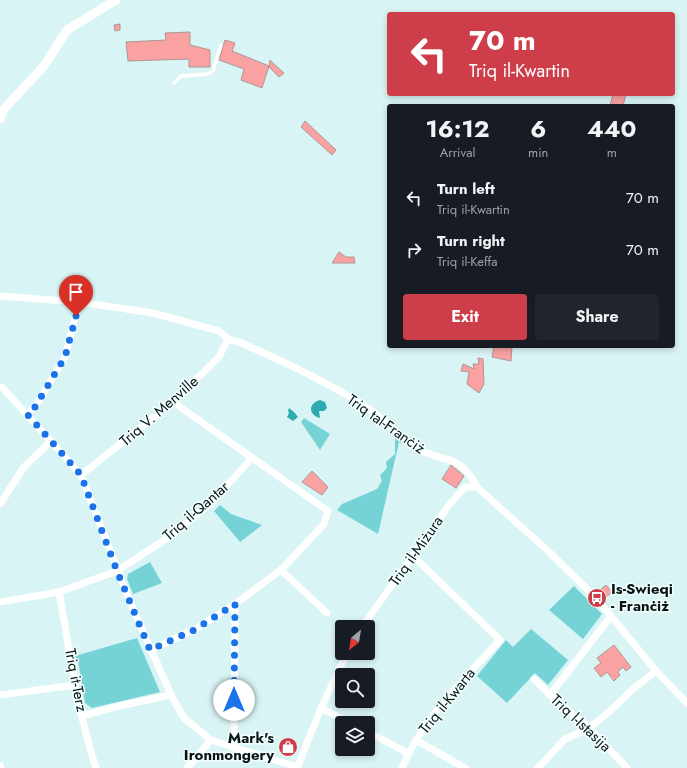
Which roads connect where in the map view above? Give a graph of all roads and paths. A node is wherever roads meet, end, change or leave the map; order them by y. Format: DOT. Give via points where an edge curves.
graph roads {
  1 [pos="116,0"];
  2 [pos="222,45"];
  3 [pos="174,82"];
  4 [pos="0,119"];
  5 [pos="0,296"];
  6 [pos="79,302"];
  7 [pos="228,339"];
  8 [pos="0,387"];
  9 [pos="173,402"];
  10 [pos="27,414"];
  11 [pos="51,442"];
  12 [pos="252,458"];
  13 [pos="81,475"];
  14 [pos="478,487"];
  15 [pos="0,504"];
  16 [pos="413,556"];
  17 [pos="281,570"];
  18 [pos="117,571"];
  19 [pos="59,592"];
  20 [pos="0,602"];
  21 [pos="235,604"];
  22 [pos="327,613"];
  23 [pos="611,616"];
  24 [pos="367,620"];
  25 [pos="150,650"];
  26 [pos="344,660"];
  27 [pos="656,672"];
  28 [pos="534,679"];
  29 [pos="75,685"];
  30 [pos="0,695"];
  31 [pos="171,695"];
  32 [pos="550,695"];
  33 [pos="687,703"];
  34 [pos="321,708"];
  35 [pos="82,716"];
  36 [pos="336,716"];
  37 [pos="589,728"];
  38 [pos="375,736"];
  39 [pos="211,740"];
  40 [pos="416,740"];
  41 [pos="234,748"];
  42 [pos="408,753"];
  43 [pos="0,765"];
  44 [pos="1,768"];
  45 [pos="96,768"];
  46 [pos="187,768"];
  47 [pos="297,768"];
  48 [pos="402,768"];
  49 [pos="465,768"];
  50 [pos="538,768"];
  51 [pos="628,768"];
  1 -- 4 [label="street" via="68,30 44,66 4,109"];
  2 -- 3 [label="lane" via="213,71 207,74 181,76"];
  5 -- 6 [label="street, Triq tal-Franċiż"];
  6 -- 7 [label="street, Triq tal-Franċiż" via="154,313 219,331"];
  6 -- 10 [label="street" via="65,357 35,407"];
  7 -- 9 [label="street, Triq V. Menville" via="219,357"];
  7 -- 14 [label="street, Triq tal-Franċiż" via="306,372 366,407 413,446 454,462 472,476"];
  8 -- 10 [label="street"];
  9 -- 12 [label="street"];
  9 -- 13 [label="street, Triq V. Menville"];
  10 -- 11 [label="street"];
  11 -- 13 [label="street"];
  11 -- 15 [label="street" via="24,467"];
  12 -- 17 [label="street" via="328,511 324,524"];
  12 -- 18 [label="street, Triq il-Qantar" via="212,502 175,533"];
  13 -- 18 [label="street"];
  14 -- 16 [label="street, Triq il-Miżura" via="465,487 448,505"];
  14 -- 23 [label="street, Triq tal-Franċiż" via="547,550"];
  16 -- 24 [label="street, Triq il-Miżura"];
  16 -- 40 [label="street, Triq il-Kwarta" via="500,640 443,703"];
  17 -- 21 [label="street"];
  17 -- 22 [label="street"];
  18 -- 19 [label="street, Triq il-Qantar"];
  18 -- 25 [label="street"];
  19 -- 20 [label="street, Triq il-Qantar"];
  19 -- 29 [label="street, Triq it-Terz"];
  21 -- 25 [label="street" via="194,630"];
  21 -- 41 [label="street"];
  23 -- 27 [label="street, Triq tal-Franċiż"];
  23 -- 32 [label="street"];
  25 -- 31 [label="street"];
  26 -- 34 [label="street"];
  27 -- 33 [label="street, Triq tal-Franċiż"];
  27 -- 37 [label="street"];
  28 -- 32 [label="street, Triq l-Istasija"];
  29 -- 30 [label="street"];
  29 -- 35 [label="street, Triq it-Terz"];
  31 -- 35 [label="street"];
  31 -- 39 [label="street" via="184,718"];
  32 -- 37 [label="street, Triq l-Istasija"];
  34 -- 36 [label="street"];
  34 -- 47 [label="street"];
  35 -- 45 [label="street, Triq it-Terz"];
  37 -- 50 [label="street" via="565,740"];
  37 -- 51 [label="street, Triq l-Istasija"];
  38 -- 42 [label="street"];
  39 -- 41 [label="street"];
  39 -- 46 [label="street"];
  40 -- 42 [label="street, Triq il-Kwarta"];
  40 -- 49 [label="street"];
  41 -- 47 [label="street"];
  42 -- 48 [label="street, Triq il-Kwarta"];
  43 -- 44 [label="street"];
}
